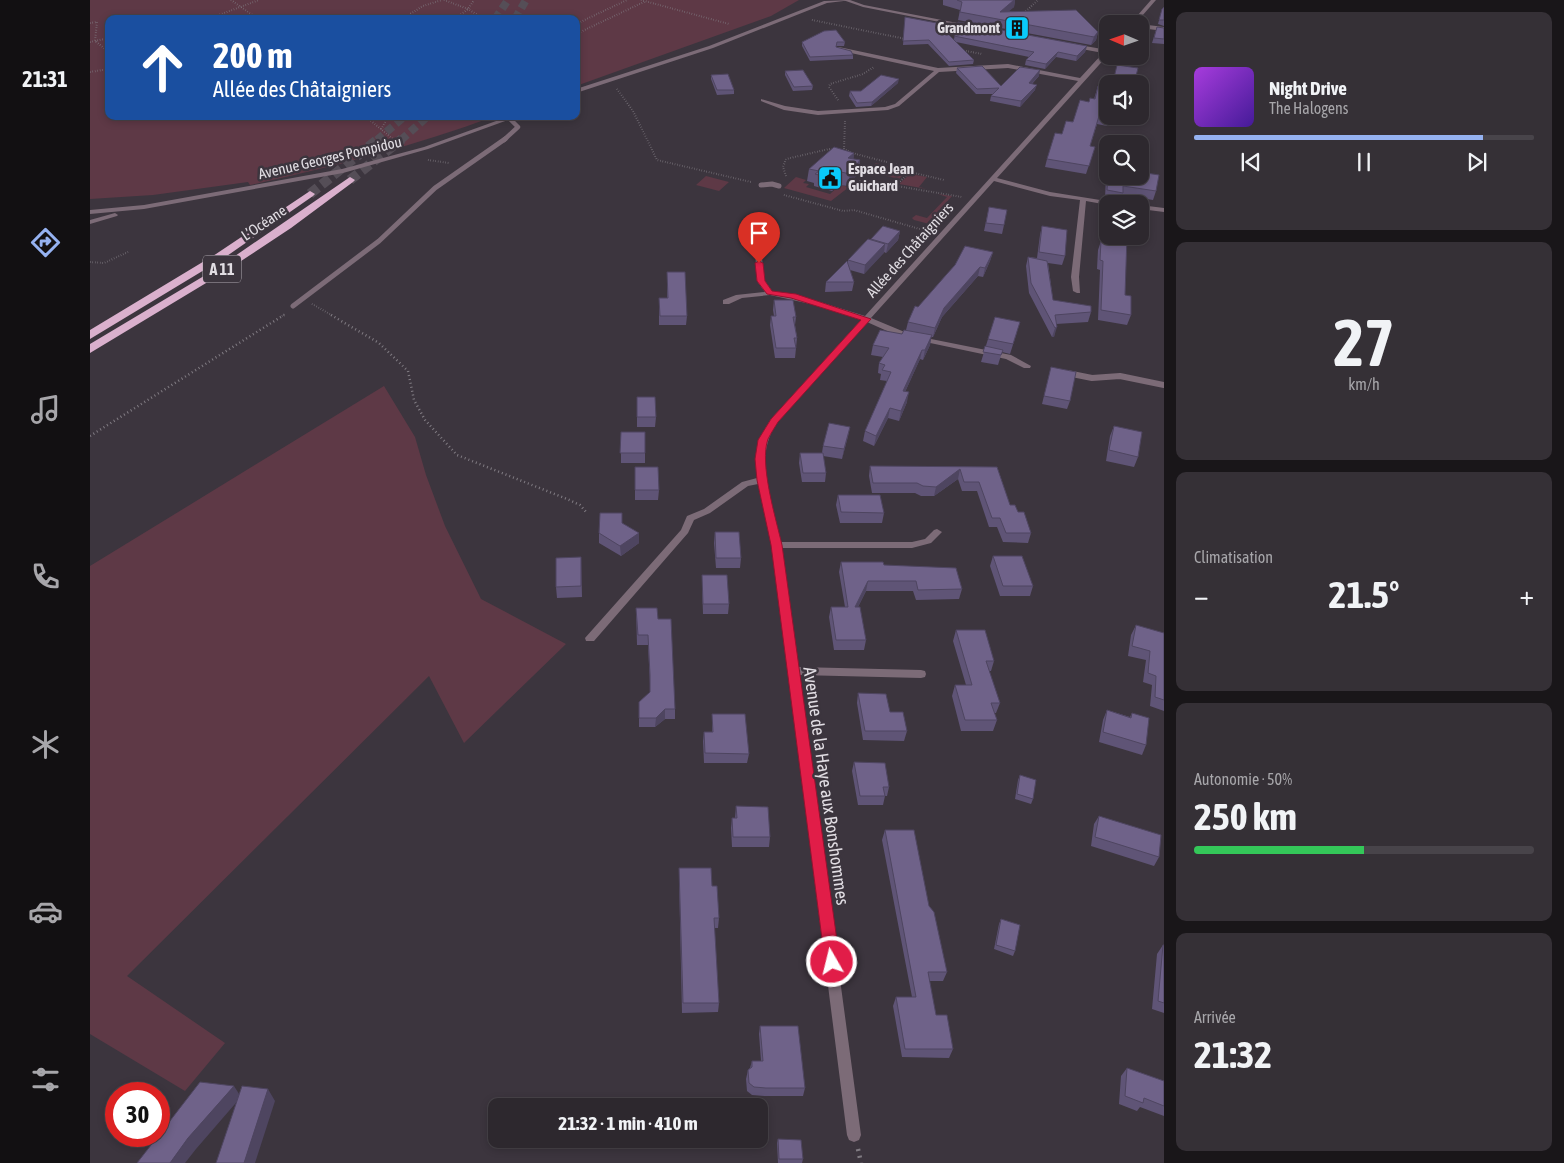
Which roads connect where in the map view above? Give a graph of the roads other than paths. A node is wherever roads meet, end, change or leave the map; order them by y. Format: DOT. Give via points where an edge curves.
graph roads {
  1 [pos="837,0"];
  2 [pos="846,0"];
  3 [pos="850,0"];
  4 [pos="859,0"];
  5 [pos="1154,0"];
  6 [pos="826,1"];
  7 [pos="873,7"];
  8 [pos="1140,15"];
  9 [pos="1149,27"];
  10 [pos="978,28"];
  11 [pos="1164,29"];
  12 [pos="1064,44"];
  13 [pos="839,49"];
  14 [pos="1099,51"];
  15 [pos="1099,60"];
  16 [pos="651,67"];
  17 [pos="938,70"];
  18 [pos="1080,80"];
  19 [pos="580,90"];
  20 [pos="580,94"];
  21 [pos="763,100"];
  22 [pos="510,120"];
  23 [pos="516,120"];
  24 [pos="994,179"];
  25 [pos="350,180"];
  26 [pos="761,185"];
  27 [pos="779,186"];
  28 [pos="310,194"];
  29 [pos="1083,199"];
  30 [pos="1099,201"];
  31 [pos="144,207"];
  32 [pos="1149,208"];
  33 [pos="1164,210"];
  34 [pos="90,212"];
  35 [pos="90,222"];
  36 [pos="756,236"];
  37 [pos="1077,291"];
  38 [pos="770,293"];
  39 [pos="726,302"];
  40 [pos="293,306"];
  41 [pos="867,319"];
  42 [pos="90,335"];
  43 [pos="90,349"];
  44 [pos="1027,366"];
  45 [pos="1062,372"];
  46 [pos="1164,385"];
  47 [pos="762,480"];
  48 [pos="936,532"];
  49 [pos="777,545"];
  50 [pos="590,638"];
  51 [pos="794,671"];
  52 [pos="921,674"];
  53 [pos="854,1135"];
  1 -- 2 [label="street"];
  1 -- 6 [label="street"];
  2 -- 3 [label="street"];
  2 -- 7 [label="street"];
  4 -- 7 [label="street"];
  5 -- 8 [label="street"];
  6 -- 16 [label="street" via="794,16"];
  7 -- 10 [label="street"];
  9 -- 11 [label="street"];
  12 -- 14 [label="street"];
  13 -- 17 [label="street"];
  15 -- 18 [label="street, Allée des Châtaigniers"];
  16 -- 19 [label="street"];
  16 -- 20 [label="street"];
  17 -- 18 [label="street" via="1008,66"];
  17 -- 21 [label="street" via="897,105 886,109 818,113 784,108"];
  18 -- 24 [label="street, Allée des Châtaigniers"];
  22 -- 31 [label="street, Avenue Georges Pompidou" via="426,148 351,168"];
  23 -- 40 [label="lane" via="518,127 510,136 435,188 379,242"];
  24 -- 29 [label="street"];
  24 -- 41 [label="street, Allée des Châtaigniers"];
  25 -- 43 [label="highway, L’Océane / A 11" via="238,259"];
  26 -- 27 [label="lane"];
  28 -- 42 [label="highway, L’Océane / A 11" via="220,256"];
  29 -- 30 [label="street"];
  29 -- 37 [label="street" via="1075,277"];
  31 -- 34 [label="street, Avenue Georges Pompidou"];
  31 -- 35 [label="street, Avenue Georges Pompidou"];
  32 -- 33 [label="street"];
  36 -- 38 [label="street" via="761,281"];
  38 -- 39 [label="street"];
  38 -- 41 [label="street" via="793,296"];
  41 -- 44 [label="street" via="893,333 1008,357"];
  41 -- 47 [label="street, Allée des Châtaigniers" via="774,421 763,440 760,459"];
  45 -- 46 [label="lane" via="1092,378 1120,376"];
  47 -- 49 [label="street, Avenue de la Haye aux Bonshommes"];
  47 -- 50 [label="street" via="745,484 707,511 690,518 685,531"];
  48 -- 49 [label="street" via="928,541 912,545"];
  49 -- 51 [label="street, Avenue de la Haye aux Bonshommes"];
  51 -- 52 [label="street"];
  51 -- 53 [label="street, Avenue de la Haye aux Bonshommes"];
}
